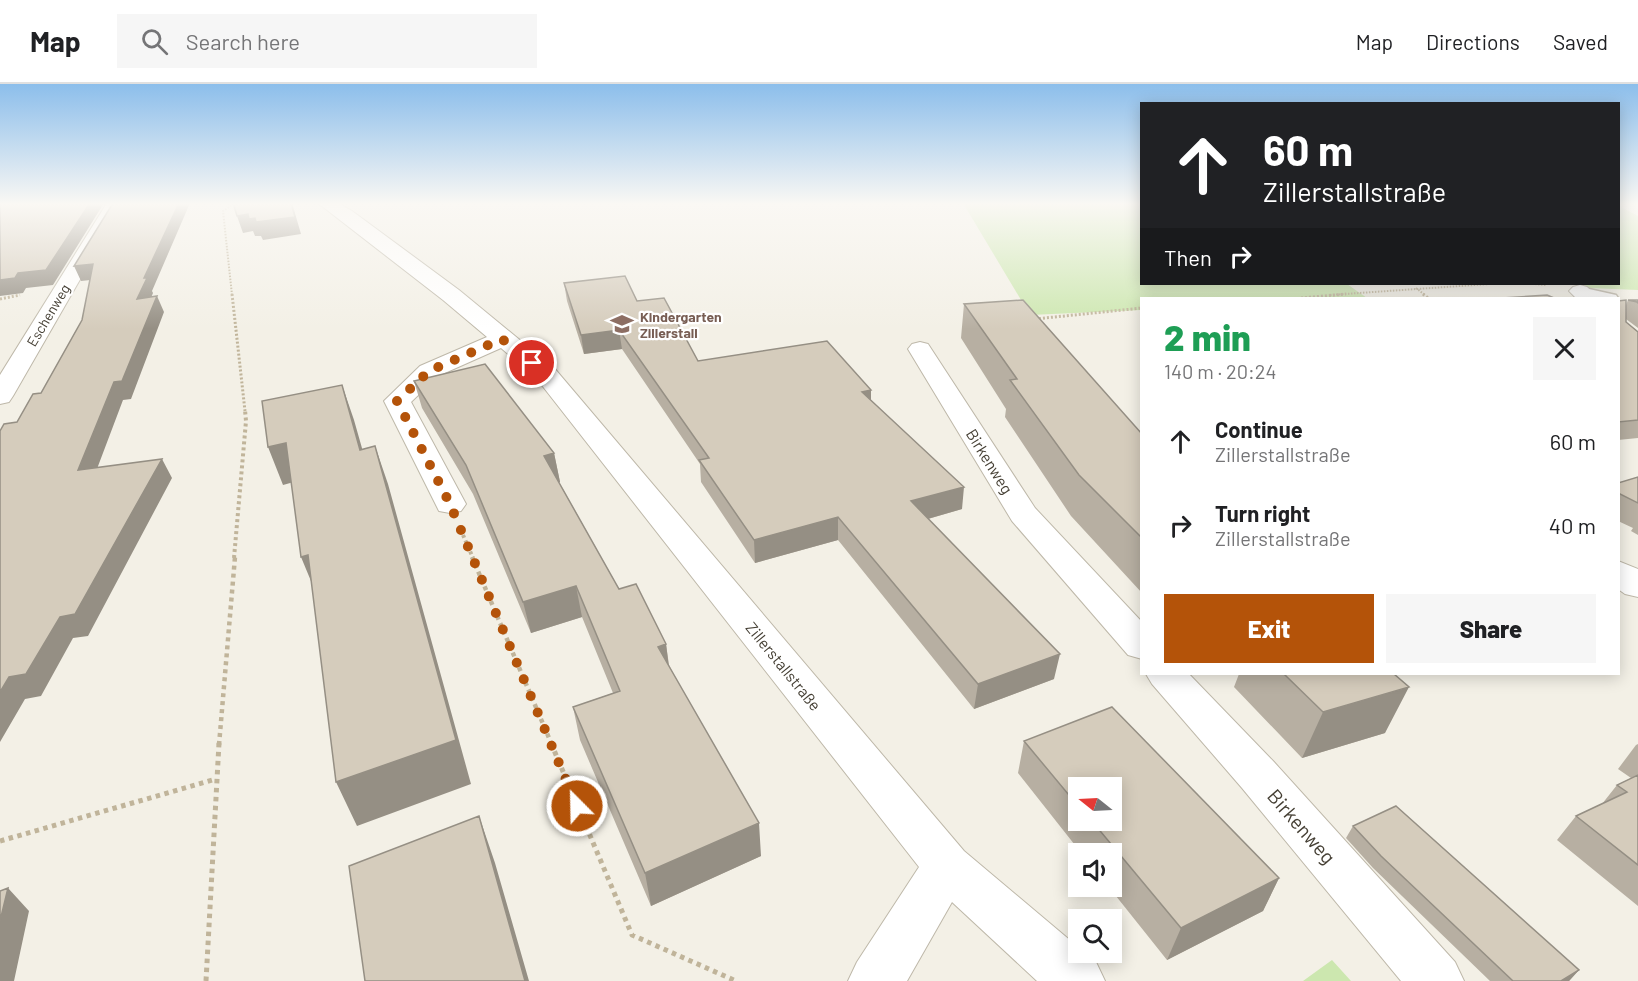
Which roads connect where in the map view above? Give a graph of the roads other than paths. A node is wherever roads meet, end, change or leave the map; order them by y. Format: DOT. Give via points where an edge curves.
graph roads {
  1 [pos="91,245"];
  2 [pos="385,245"];
  3 [pos="1584,295"];
  4 [pos="1602,297"];
  5 [pos="502,339"];
  6 [pos="920,349"];
  7 [pos="0,396"];
  8 [pos="450,504"];
  9 [pos="1620,573"];
  10 [pos="1638,586"];
  11 [pos="1140,644"];
  12 [pos="1167,675"];
  13 [pos="947,866"];
  14 [pos="876,981"];
  15 [pos="1077,981"];
  16 [pos="1436,981"];
  1 -- 7 [label="street, Eschenweg"];
  2 -- 5 [label="street, Zillerstallstraße"];
  3 -- 4 [label="lane"];
  5 -- 8 [label="street" via="429,371 397,401"];
  5 -- 13 [label="street, Zillerstallstraße" via="546,374"];
  6 -- 11 [label="street, Birkenweg" via="1023,514"];
  9 -- 10 [label="street"];
  12 -- 16 [label="street, Birkenweg" via="1266,783"];
  13 -- 14 [label="street"];
  13 -- 15 [label="street, Zillerstallstraße"];
}
